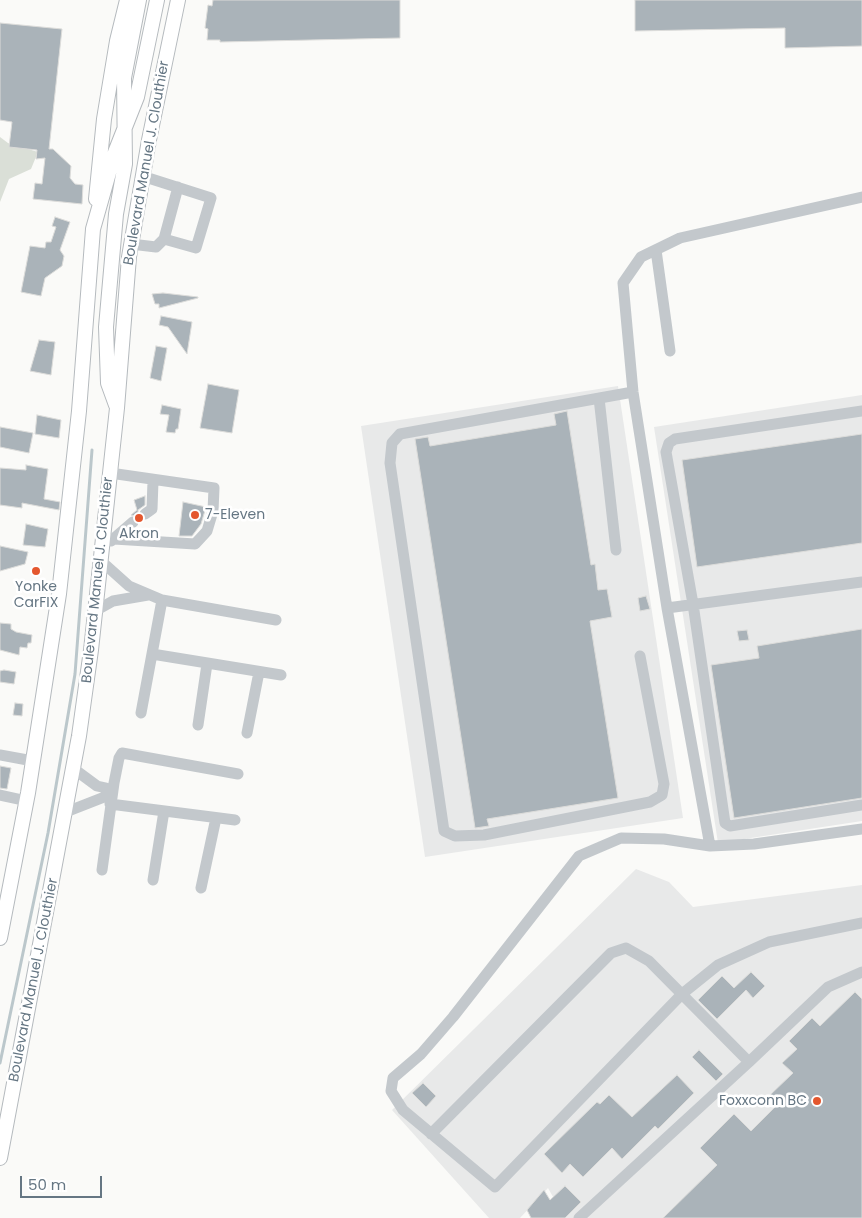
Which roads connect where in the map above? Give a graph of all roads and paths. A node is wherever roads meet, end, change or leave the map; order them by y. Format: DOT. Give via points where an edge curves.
graph roads {
  1 [pos="127,0"];
  2 [pos="139,0"];
  3 [pos="157,0"];
  4 [pos="178,0"];
  5 [pos="124,129"];
  6 [pos="142,176"];
  7 [pos="178,187"];
  8 [pos="862,196"];
  9 [pos="93,229"];
  10 [pos="164,240"];
  11 [pos="132,244"];
  12 [pos="656,250"];
  13 [pos="670,351"];
  14 [pos="633,392"];
  15 [pos="599,398"];
  16 [pos="117,408"];
  17 [pos="862,411"];
  18 [pos="110,473"];
  19 [pos="153,480"];
  20 [pos="145,514"];
  21 [pos="133,522"];
  22 [pos="108,542"];
  23 [pos="616,550"];
  24 [pos="100,560"];
  25 [pos="862,582"];
  26 [pos="150,595"];
  27 [pos="162,600"];
  28 [pos="693,604"];
  29 [pos="667,608"];
  30 [pos="95,611"];
  31 [pos="276,620"];
  32 [pos="152,654"];
  33 [pos="640,656"];
  34 [pos="207,664"];
  35 [pos="259,672"];
  36 [pos="281,675"];
  37 [pos="140,713"];
  38 [pos="198,725"];
  39 [pos="247,733"];
  40 [pos="0,755"];
  41 [pos="33,760"];
  42 [pos="74,769"];
  43 [pos="238,774"];
  44 [pos="0,795"];
  45 [pos="111,799"];
  46 [pos="27,801"];
  47 [pos="862,805"];
  48 [pos="164,811"];
  49 [pos="66,812"];
  50 [pos="216,818"];
  51 [pos="236,820"];
  52 [pos="862,829"];
  53 [pos="710,846"];
  54 [pos="102,870"];
  55 [pos="153,880"];
  56 [pos="201,888"];
  57 [pos="862,923"];
  58 [pos="0,938"];
  59 [pos="862,972"];
  60 [pos="682,994"];
  61 [pos="749,1062"];
  62 [pos="431,1134"];
  63 [pos="0,1158"];
  64 [pos="579,1218"];
  1 -- 9 [label="main road" via="102,127"];
  2 -- 5 [label="main road" via="124,78"];
  3 -- 5 [label="main road, Boulevard Manuel J. Clouthier" via="137,97"];
  4 -- 6 [label="main road, Boulevard Manuel J. Clouthier"];
  5 -- 9 [label="main road, Boulevard Manuel J. Clouthier"];
  5 -- 16 [label="main road" via="125,164 116,214 106,327 108,383"];
  6 -- 7 [label="street"];
  6 -- 11 [label="main road, Boulevard Manuel J. Clouthier"];
  7 -- 10 [label="street"];
  7 -- 10 [label="street" via="211,198 196,248"];
  8 -- 12 [label="street" via="680,238"];
  9 -- 41 [label="main road, Boulevard Manuel J. Clouthier" via="69,509"];
  10 -- 11 [label="street" via="156,247"];
  11 -- 16 [label="main road, Boulevard Manuel J. Clouthier"];
  12 -- 13 [label="street"];
  12 -- 14 [label="street" via="641,257 623,284"];
  14 -- 15 [label="street"];
  14 -- 29 [label="street"];
  15 -- 23 [label="street"];
  15 -- 33 [label="street" via="400,434 392,443 390,463 444,831 455,836 484,834 650,802 662,794 664,784"];
  16 -- 18 [label="main road, Boulevard Manuel J. Clouthier"];
  17 -- 28 [label="street" via="676,439 669,443 666,452"];
  18 -- 19 [label="street"];
  18 -- 22 [label="main road, Boulevard Manuel J. Clouthier"];
  19 -- 20 [label="street" via="152,508"];
  19 -- 22 [label="street" via="214,488 214,511 208,531 195,544"];
  21 -- 22 [label="street"];
  22 -- 24 [label="main road, Boulevard Manuel J. Clouthier"];
  24 -- 26 [label="street" via="129,586"];
  24 -- 30 [label="main road, Boulevard Manuel J. Clouthier"];
  25 -- 28 [label="street"];
  26 -- 27 [label="street"];
  26 -- 30 [label="street" via="113,601"];
  27 -- 31 [label="street"];
  27 -- 32 [label="street"];
  28 -- 29 [label="street"];
  28 -- 47 [label="street" via="725,823 730,826"];
  29 -- 53 [label="street"];
  30 -- 42 [label="main road, Boulevard Manuel J. Clouthier"];
  32 -- 34 [label="street"];
  32 -- 37 [label="street"];
  34 -- 35 [label="street"];
  34 -- 38 [label="street"];
  35 -- 36 [label="street"];
  35 -- 39 [label="street"];
  40 -- 41 [label="street"];
  41 -- 46 [label="main road, Boulevard Manuel J. Clouthier"];
  42 -- 45 [label="street"];
  42 -- 49 [label="main road, Boulevard Manuel J. Clouthier"];
  43 -- 45 [label="street" via="122,753"];
  44 -- 46 [label="street"];
  45 -- 48 [label="street"];
  45 -- 49 [label="street"];
  45 -- 54 [label="street"];
  46 -- 58 [label="main road, Boulevard Manuel J. Clouthier"];
  48 -- 50 [label="street"];
  48 -- 55 [label="street"];
  49 -- 63 [label="main road, Boulevard Manuel J. Clouthier"];
  50 -- 51 [label="street"];
  50 -- 56 [label="street"];
  52 -- 53 [label="street" via="754,844"];
  53 -- 62 [label="street" via="664,838 621,838 579,856 453,1017 421,1054 393,1078 391,1091 403,1110"];
  57 -- 60 [label="street" via="770,942 718,965"];
  59 -- 61 [label="street" via="828,987"];
  60 -- 61 [label="street"];
  60 -- 62 [label="street" via="649,961 626,948 611,953"];
  60 -- 62 [label="street" via="495,1187"];
  61 -- 64 [label="street"];
}
